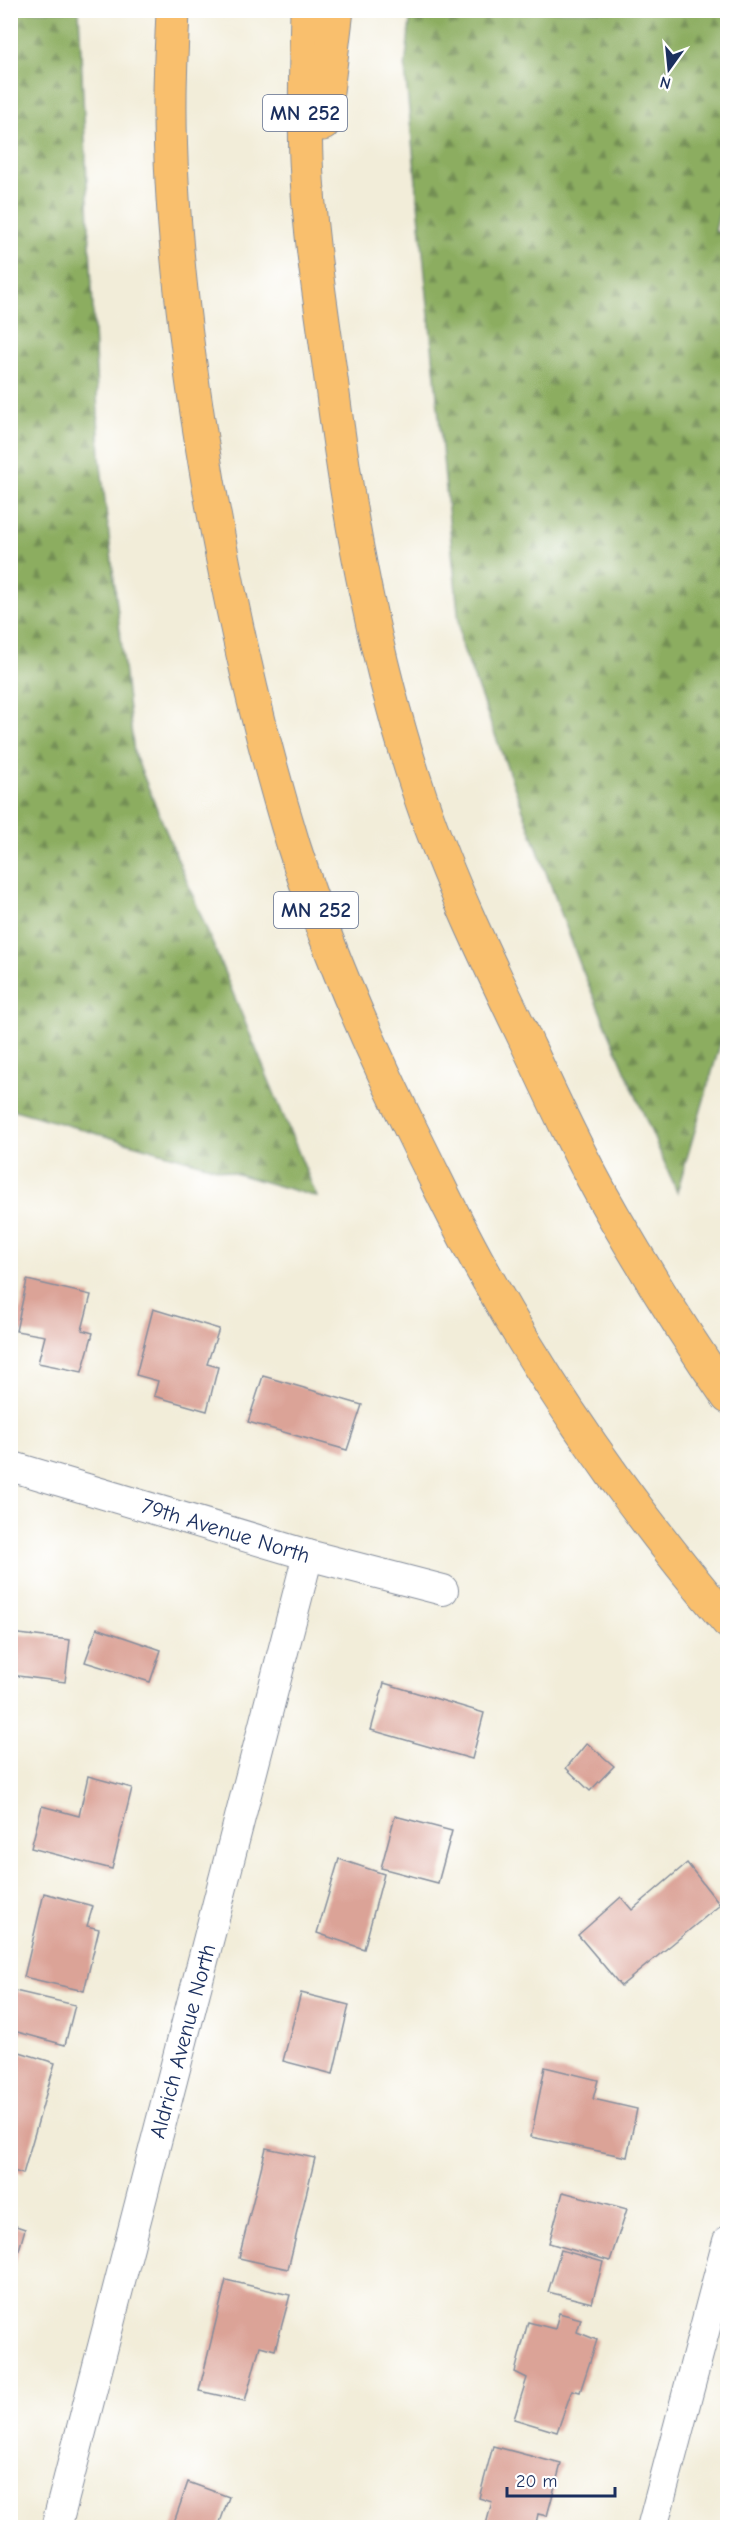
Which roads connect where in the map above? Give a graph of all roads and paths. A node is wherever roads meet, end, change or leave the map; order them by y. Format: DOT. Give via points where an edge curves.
graph roads {
  1 [pos="172,10"];
  2 [pos="307,10"];
  3 [pos="337,10"];
  4 [pos="311,215"];
  5 [pos="728,1397"];
  6 [pos="10,1466"];
  7 [pos="308,1555"];
  8 [pos="443,1590"];
  9 [pos="728,1622"];
  10 [pos="728,2241"];
  11 [pos="56,2528"];
  12 [pos="652,2528"];
  1 -- 9 [label="highway, MN 252" via="172,171 196,405 222,563 247,675 313,902 396,1103 488,1280 604,1464 669,1552"];
  2 -- 4 [label="highway, MN 252" via="306,163"];
  3 -- 4 [label="highway"];
  4 -- 5 [label="highway, MN 252" via="352,529 396,717 421,800 483,955 591,1174 669,1309"];
  6 -- 7 [label="street, 79th Avenue North"];
  7 -- 8 [label="street, 79th Avenue North"];
  7 -- 11 [label="street, Aldrich Avenue North"];
  10 -- 12 [label="street"];
}
